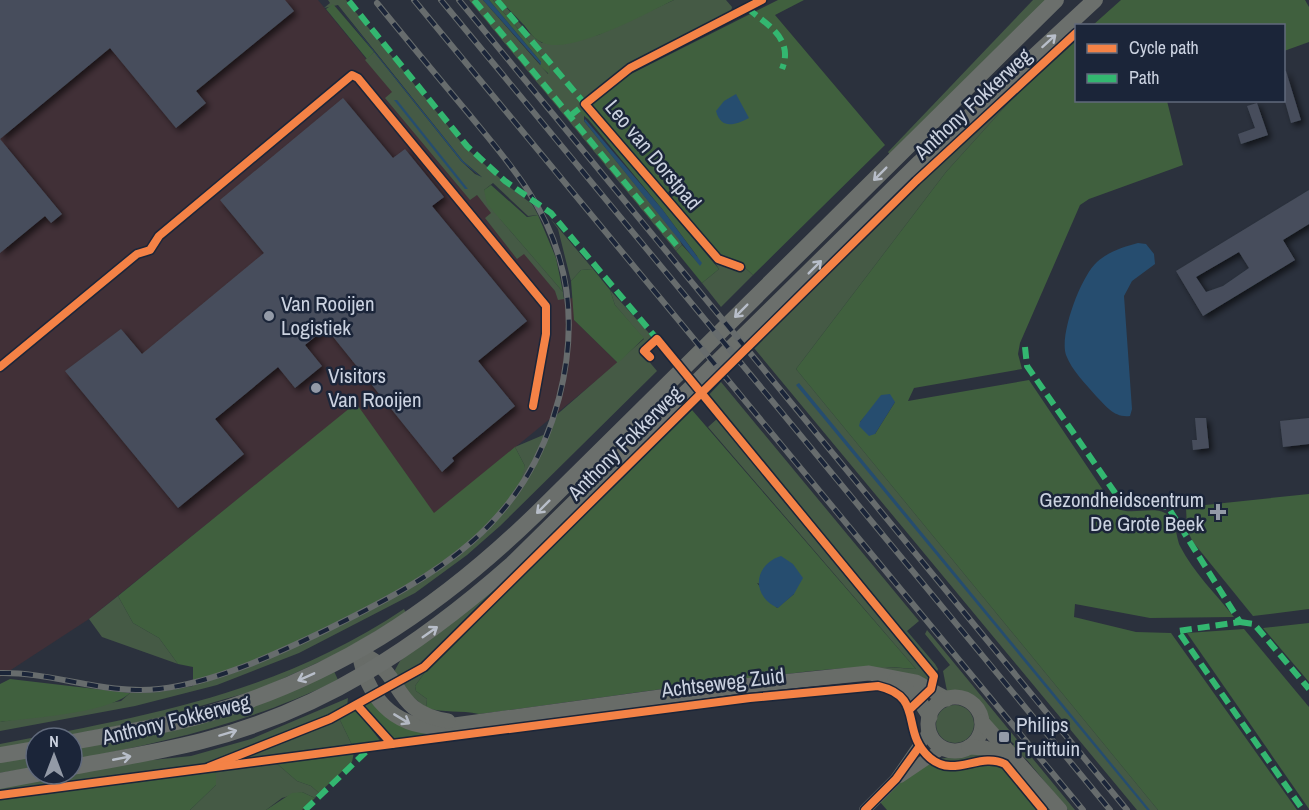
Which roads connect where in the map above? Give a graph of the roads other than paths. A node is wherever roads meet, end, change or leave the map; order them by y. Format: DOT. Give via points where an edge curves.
graph roads {
  1 [pos="1056,0"];
  2 [pos="1095,0"];
  3 [pos="359,652"];
  4 [pos="382,665"];
  5 [pos="885,675"];
  6 [pos="363,676"];
  7 [pos="947,699"];
  8 [pos="982,722"];
  9 [pos="463,723"];
  10 [pos="929,724"];
  11 [pos="84,739"];
  12 [pos="969,747"];
  13 [pos="943,748"];
  14 [pos="24,750"];
  15 [pos="0,755"];
  16 [pos="1019,761"];
  17 [pos="84,766"];
  18 [pos="24,776"];
  19 [pos="896,779"];
  20 [pos="0,781"];
  21 [pos="865,810"];
  22 [pos="1060,810"];
  1 -- 3 [label="main road, Anthony Fokkerweg, one-way" via="498,551 456,587"];
  4 -- 2 [label="main road, Anthony Fokkerweg, one-way" via="450,618 512,564 920,162"];
  3 -- 4 [label="street, Achtseweg Zuid"];
  3 -- 6 [label="street, Achtseweg Zuid"];
  3 -- 11 [label="main road, Anthony Fokkerweg, one-way" via="222,709"];
  4 -- 6 [label="main road, Anthony Fokkerweg"];
  4 -- 9 [label="street, Achtseweg Zuid" via="413,708 436,719"];
  5 -- 7 [label="street, Achtseweg Zuid" via="916,682"];
  5 -- 9 [label="street, Achtseweg Zuid" via="802,679"];
  5 -- 10 [label="street" via="919,700"];
  6 -- 9 [label="street, Achtseweg Zuid, one-way" via="387,709 411,725 440,727"];
  17 -- 6 [label="main road, Anthony Fokkerweg, one-way" via="226,734 292,711"];
  7 -- 8 [label="street" via="970,702"];
  7 -- 10 [label="street" via="933,709"];
  8 -- 12 [label="street" via="979,736"];
  8 -- 16 [label="street"];
  10 -- 13 [label="street" via="934,741"];
  10 -- 19 [label="street"];
  12 -- 13 [label="street" via="952,751"];
  12 -- 16 [label="street" via="993,750"];
  13 -- 19 [label="street"];
  14 -- 15 [label="main road"];
  16 -- 22 [label="street"];
  18 -- 20 [label="main road"];
  19 -- 21 [label="street"];
}
